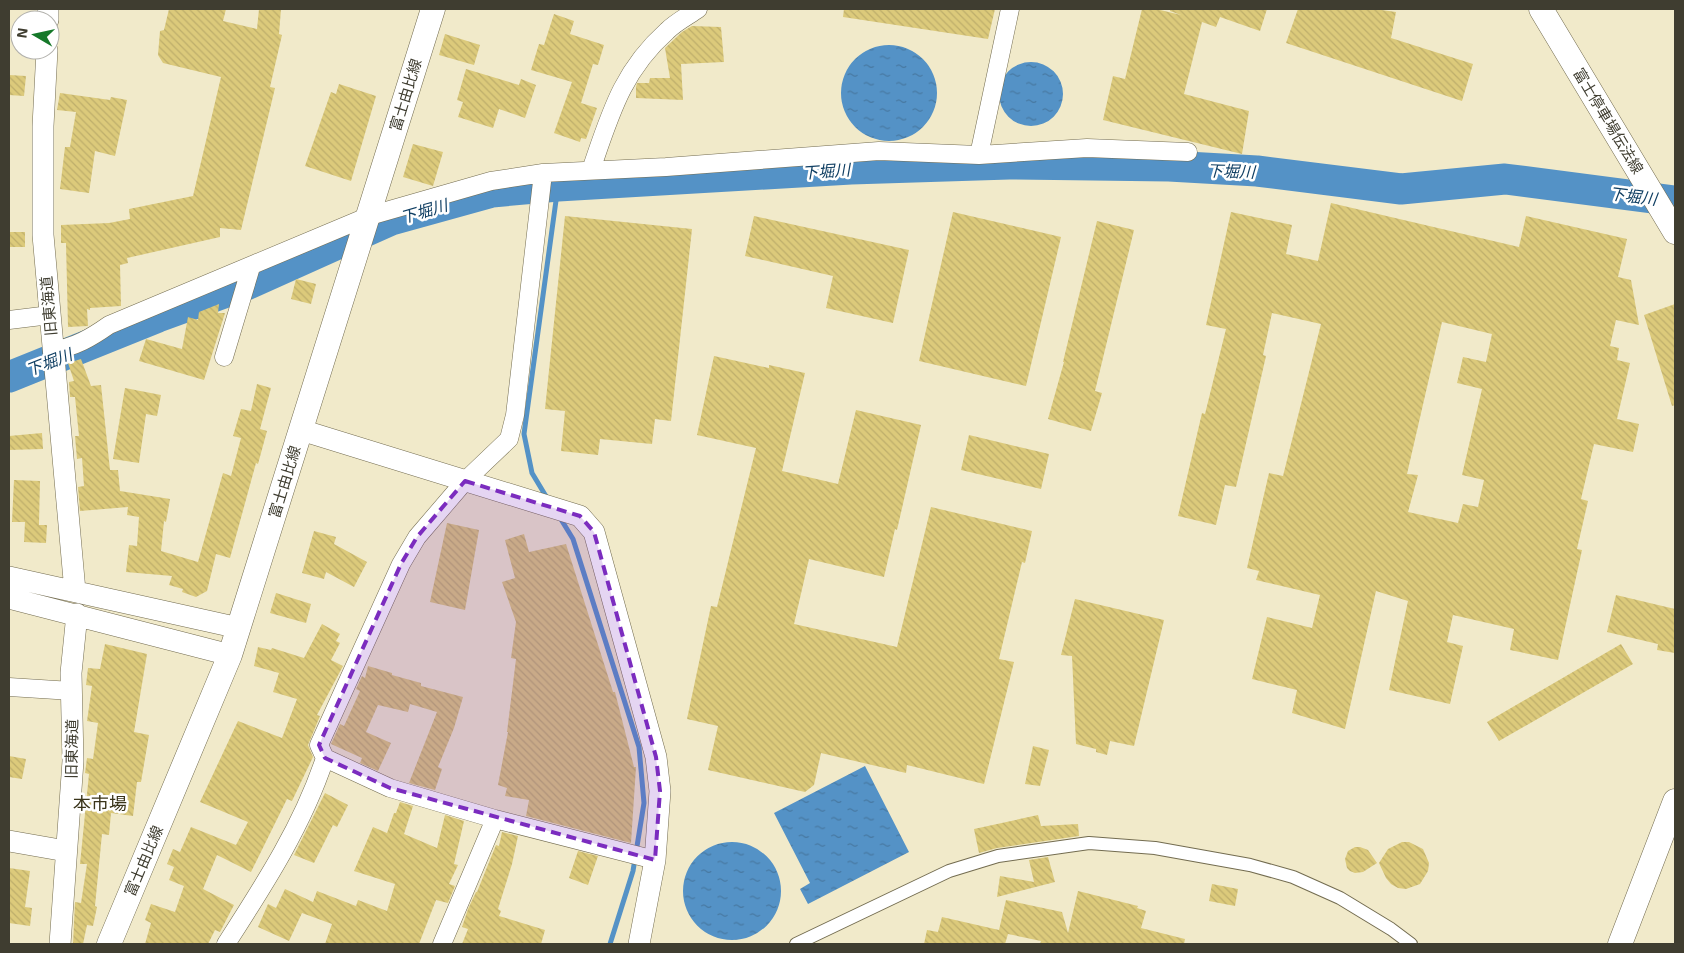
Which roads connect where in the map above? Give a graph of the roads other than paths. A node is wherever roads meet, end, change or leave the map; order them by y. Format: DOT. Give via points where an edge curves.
graph roads {
  1 [pos="432,9"];
  2 [pos="698,9"];
  3 [pos="1010,9"];
  4 [pos="1541,9"];
  5 [pos="46,60"];
  6 [pos="1188,152"];
  7 [pos="979,155"];
  8 [pos="591,170"];
  9 [pos="543,173"];
  10 [pos="369,216"];
  11 [pos="1675,232"];
  12 [pos="250,267"];
  13 [pos="50,315"];
  14 [pos="9,320"];
  15 [pos="53,356"];
  16 [pos="224,357"];
  17 [pos="301,430"];
  18 [pos="465,481"];
  19 [pos="9,577"];
  20 [pos="75,591"];
  21 [pos="9,598"];
  22 [pos="77,614"];
  23 [pos="239,628"];
  24 [pos="230,655"];
  25 [pos="9,687"];
  26 [pos="72,691"];
  27 [pos="325,758"];
  28 [pos="1675,801"];
  29 [pos="495,819"];
  30 [pos="9,841"];
  31 [pos="66,851"];
  32 [pos="651,859"];
  33 [pos="60,944"];
  34 [pos="109,944"];
  35 [pos="226,944"];
  36 [pos="442,944"];
  37 [pos="639,944"];
  38 [pos="796,944"];
  39 [pos="1411,944"];
  40 [pos="1620,944"];
  1 -- 10 [label="main road, 富士由比線"];
  2 -- 8 [label="street" via="667,30 635,65 616,99"];
  3 -- 7 [label="street"];
  4 -- 11 [label="main road, 富士停車場伝法線"];
  5 -- 13 [label="street, 旧東海道" via="43,236"];
  6 -- 7 [label="street" via="1088,148"];
  7 -- 8 [label="street" via="879,151"];
  8 -- 9 [label="street"];
  9 -- 10 [label="street" via="491,181"];
  9 -- 18 [label="street" via="515,415 509,439"];
  10 -- 12 [label="street"];
  10 -- 17 [label="main road, 富士由比線"];
  12 -- 15 [label="street" via="109,325"];
  12 -- 16 [label="street"];
  13 -- 14 [label="street"];
  13 -- 15 [label="street, 旧東海道"];
  15 -- 20 [label="street, 旧東海道"];
  17 -- 18 [label="street"];
  17 -- 23 [label="main road, 富士由比線"];
  18 -- 27 [label="street" via="417,537 401,564 319,745"];
  18 -- 32 [label="street" via="580,516 594,532 656,757 660,791"];
  19 -- 20 [label="street"];
  20 -- 23 [label="street"];
  21 -- 22 [label="street"];
  22 -- 24 [label="street"];
  22 -- 26 [label="street, 旧東海道"];
  23 -- 24 [label="main road, 富士由比線"];
  24 -- 34 [label="main road, 富士由比線"];
  25 -- 26 [label="street"];
  26 -- 31 [label="street, 旧東海道" via="73,761"];
  27 -- 29 [label="street" via="390,788"];
  27 -- 35 [label="street" via="318,780 278,862"];
  28 -- 40 [label="main road"];
  29 -- 32 [label="street"];
  29 -- 36 [label="street"];
  30 -- 31 [label="street"];
  31 -- 33 [label="street, 旧東海道"];
  32 -- 37 [label="street"];
  38 -- 39 [label="street" via="949,871 998,856 1088,843 1154,848 1250,865 1293,877 1340,898"];
}
